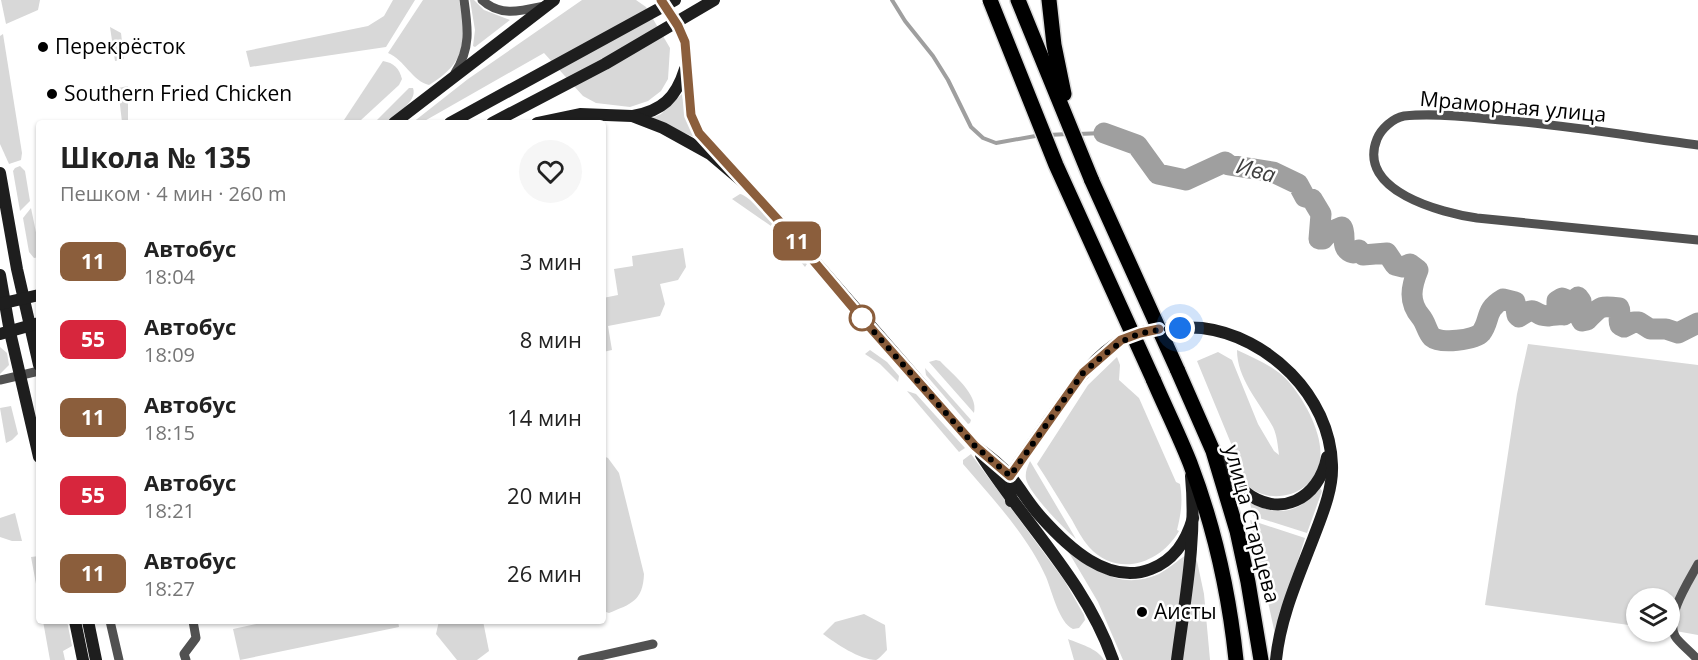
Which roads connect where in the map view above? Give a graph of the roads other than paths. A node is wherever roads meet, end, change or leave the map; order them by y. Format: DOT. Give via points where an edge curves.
graph roads {
  1 [pos="464,0"];
  2 [pos="482,0"];
  3 [pos="662,0"];
  4 [pos="675,0"];
  5 [pos="714,0"];
  6 [pos="990,0"];
  7 [pos="1018,0"];
  8 [pos="1049,0"];
  9 [pos="550,3"];
  10 [pos="687,64"];
  11 [pos="452,78"];
  12 [pos="632,116"];
  13 [pos="398,120"];
  14 [pos="455,120"];
  15 [pos="498,120"];
  16 [pos="551,120"];
  17 [pos="1073,135"];
  18 [pos="1698,145"];
  19 [pos="0,173"];
  20 [pos="743,182"];
  21 [pos="1698,240"];
  22 [pos="0,275"];
  23 [pos="36,296"];
  24 [pos="23,298"];
  25 [pos="2,304"];
  26 [pos="34,324"];
  27 [pos="5,333"];
  28 [pos="36,340"];
  29 [pos="36,372"];
  30 [pos="21,376"];
  31 [pos="0,380"];
  32 [pos="1328,438"];
  33 [pos="36,444"];
  34 [pos="975,446"];
  35 [pos="1213,451"];
  36 [pos="1190,463"];
  37 [pos="1010,476"];
  38 [pos="1011,501"];
  39 [pos="1193,518"];
  40 [pos="1698,564"];
  41 [pos="76,624"];
  42 [pos="89,624"];
  43 [pos="111,624"];
  44 [pos="194,624"];
  45 [pos="653,644"];
  46 [pos="83,660"];
  47 [pos="96,660"];
  48 [pos="118,660"];
  49 [pos="186,660"];
  50 [pos="582,660"];
  51 [pos="1113,660"];
  52 [pos="1177,660"];
  53 [pos="1236,660"];
  54 [pos="1261,660"];
  55 [pos="1276,660"];
  56 [pos="1698,660"];
  1 -- 11 [label="street" via="468,33 464,59"];
  2 -- 9 [label="street" via="510,13"];
  3 -- 10 [label="main road" via="685,42"];
  4 -- 14 [label="main road, bridge"];
  5 -- 15 [label="main road, bridge" via="605,64"];
  6 -- 36 [label="main road, улица Старцева, bridge" via="1056,165"];
  7 -- 17 [label="main road"];
  8 -- 17 [label="main road"];
  9 -- 11 [label="main road"];
  10 -- 12 [label="main road" via="669,100 658,109"];
  10 -- 20 [label="main road" via="691,115 699,133"];
  11 -- 13 [label="main road"];
  12 -- 16 [label="main road" via="580,114"];
  12 -- 20 [label="main road" via="684,138"];
  17 -- 35 [label="main road, улица Старцева, bridge"];
  18 -- 21 [label="street, Мраморная улица" via="1522,121 1411,116 1392,121 1375,148 1379,173 1387,183 1417,201 1452,214"];
  19 -- 24 [label="main road"];
  20 -- 34 [label="main road"];
  22 -- 25 [label="main road"];
  23 -- 24 [label="main road"];
  24 -- 25 [label="main road"];
  24 -- 26 [label="main road"];
  25 -- 27 [label="main road"];
  26 -- 27 [label="main road"];
  26 -- 28 [label="main road"];
  27 -- 30 [label="main road"];
  29 -- 30 [label="street"];
  30 -- 31 [label="street"];
  30 -- 33 [label="main road"];
  32 -- 35 [label="main road" via="1326,464 1316,485 1285,504 1267,503 1251,496"];
  32 -- 37 [label="main road" via="1309,396 1282,365 1263,351 1217,331 1160,329 1121,340 1083,373"];
  32 -- 55 [label="main road" via="1332,464 1327,499 1288,608"];
  34 -- 37 [label="main road"];
  34 -- 38 [label="main road"];
  35 -- 54 [label="main road, улица Старцева" via="1237,531"];
  36 -- 39 [label="main road"];
  36 -- 53 [label="main road, улица Старцева" via="1221,564"];
  37 -- 38 [label="main road"];
  37 -- 39 [label="main road" via="1041,517 1077,550 1098,565 1118,572 1146,571 1169,558 1186,539"];
  38 -- 51 [label="main road" via="1077,586"];
  39 -- 52 [label="main road"];
  40 -- 56 [label="street" via="1673,620 1676,638"];
  41 -- 46 [label="main road"];
  42 -- 47 [label="main road"];
  43 -- 48 [label="street"];
  44 -- 49 [label="street" via="196,638 184,654"];
  45 -- 50 [label="street"];
}
